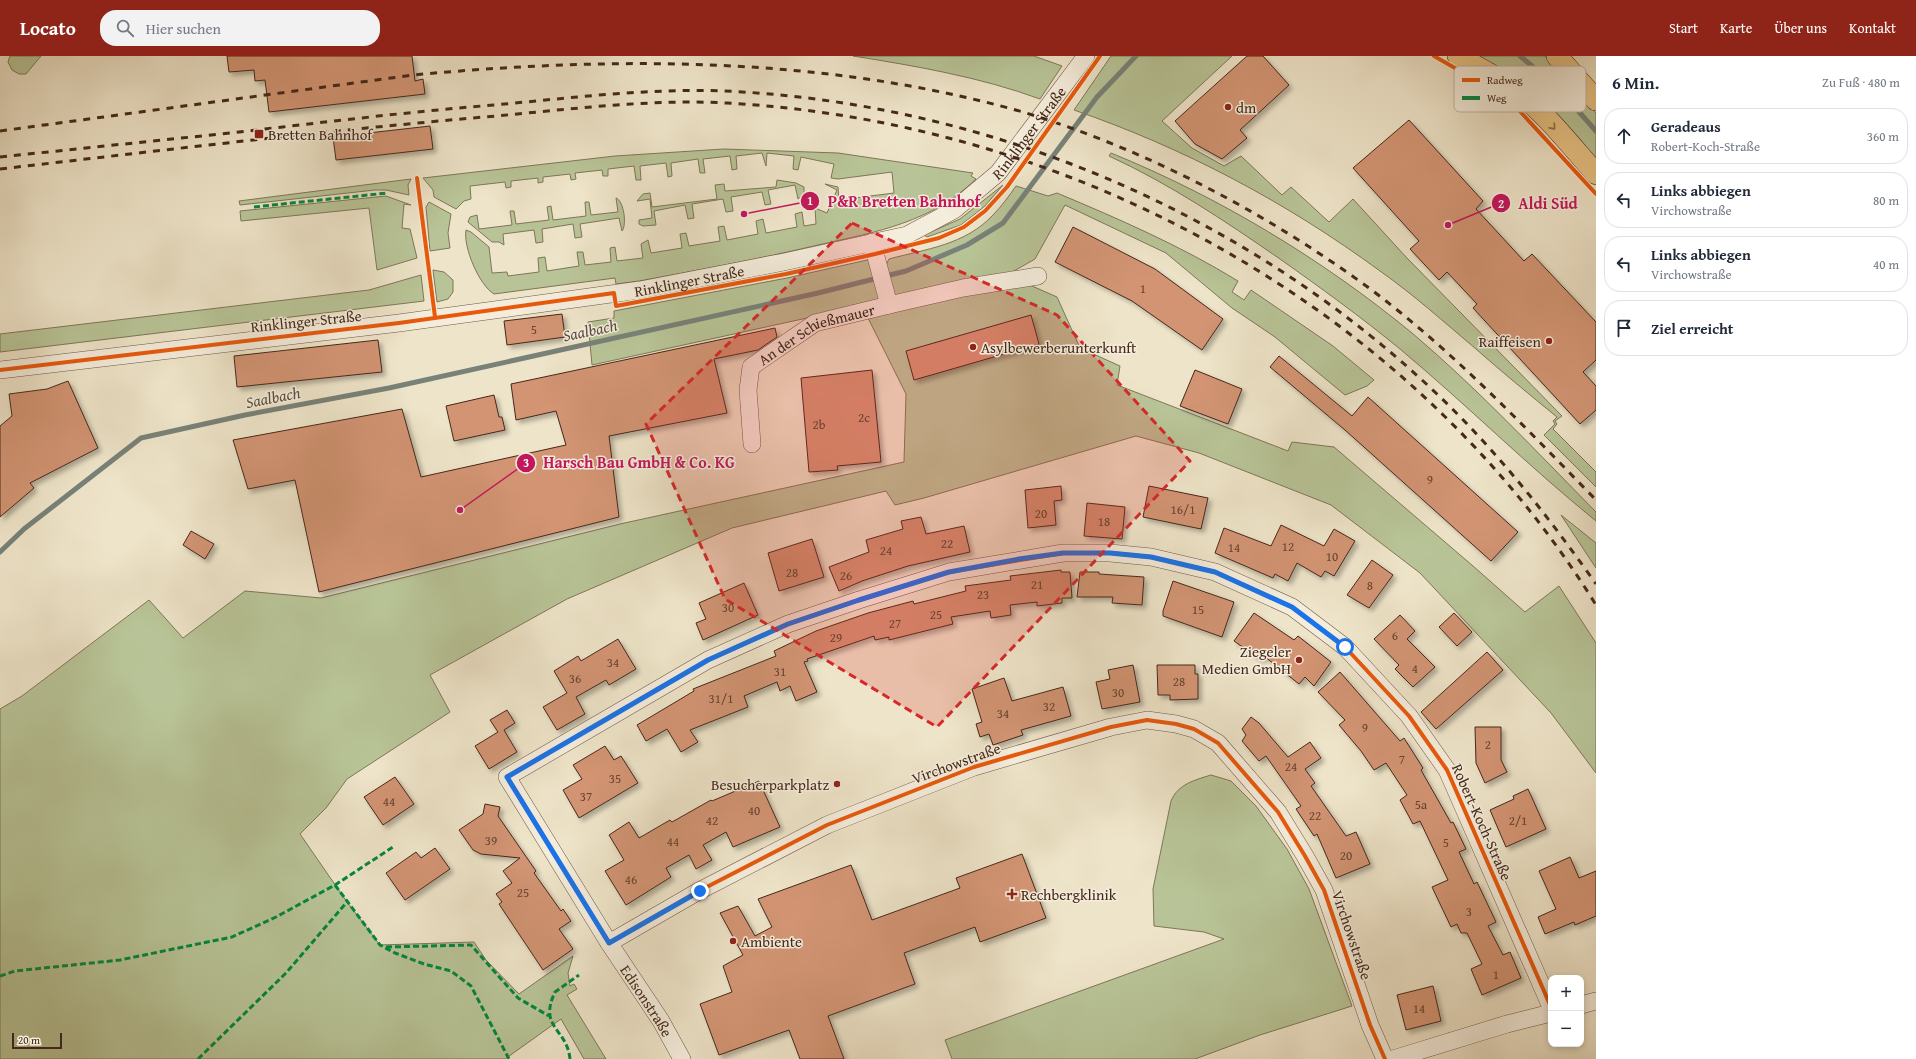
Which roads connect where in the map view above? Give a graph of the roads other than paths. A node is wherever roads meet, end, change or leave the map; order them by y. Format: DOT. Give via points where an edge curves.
graph roads {
  1 [pos="1086,56"];
  2 [pos="1458,56"];
  3 [pos="1556,56"];
  4 [pos="1476,66"];
  5 [pos="1565,66"];
  6 [pos="1586,89"];
  7 [pos="1596,100"];
  8 [pos="1538,112"];
  9 [pos="1596,174"];
  10 [pos="872,242"];
  11 [pos="1038,276"];
  12 [pos="888,300"];
  13 [pos="0,370"];
  14 [pos="752,444"];
  15 [pos="609,943"];
  16 [pos="1548,1000"];
  17 [pos="1596,1001"];
  18 [pos="1584,1004"];
  19 [pos="1548,1014"];
  20 [pos="682,1059"];
  21 [pos="1385,1059"];
  22 [pos="1393,1059"];
  1 -- 10 [label="street, Rinklinger Straße" via="998,173 975,194 954,210 907,235"];
  2 -- 4 [label="main road, one-way"];
  3 -- 5 [label="main road"];
  6 -- 7 [label="main road"];
  8 -- 9 [label="main road, one-way"];
  10 -- 12 [label="street, An der Schießmauer"];
  10 -- 13 [label="street, Rinklinger Straße" via="640,290"];
  11 -- 12 [label="street, An der Schießmauer"];
  12 -- 14 [label="street, An der Schießmauer" via="815,323 751,368 748,390"];
  15 -- 16 [label="street, Robert-Koch-Straße" via="507,777 708,660 788,624 949,572 1069,552 1110,553 1151,557 1215,572 1292,607 1345,647 1409,716 1447,770"];
  15 -- 20 [label="street, Edisonstraße" via="662,1021"];
  15 -- 21 [label="street, Virchowstraße" via="700,891 827,824 974,767 1111,726 1147,720 1194,729 1218,743 1278,812 1324,890 1370,1025"];
  17 -- 18 [label="street"];
  19 -- 22 [label="street"];
}
